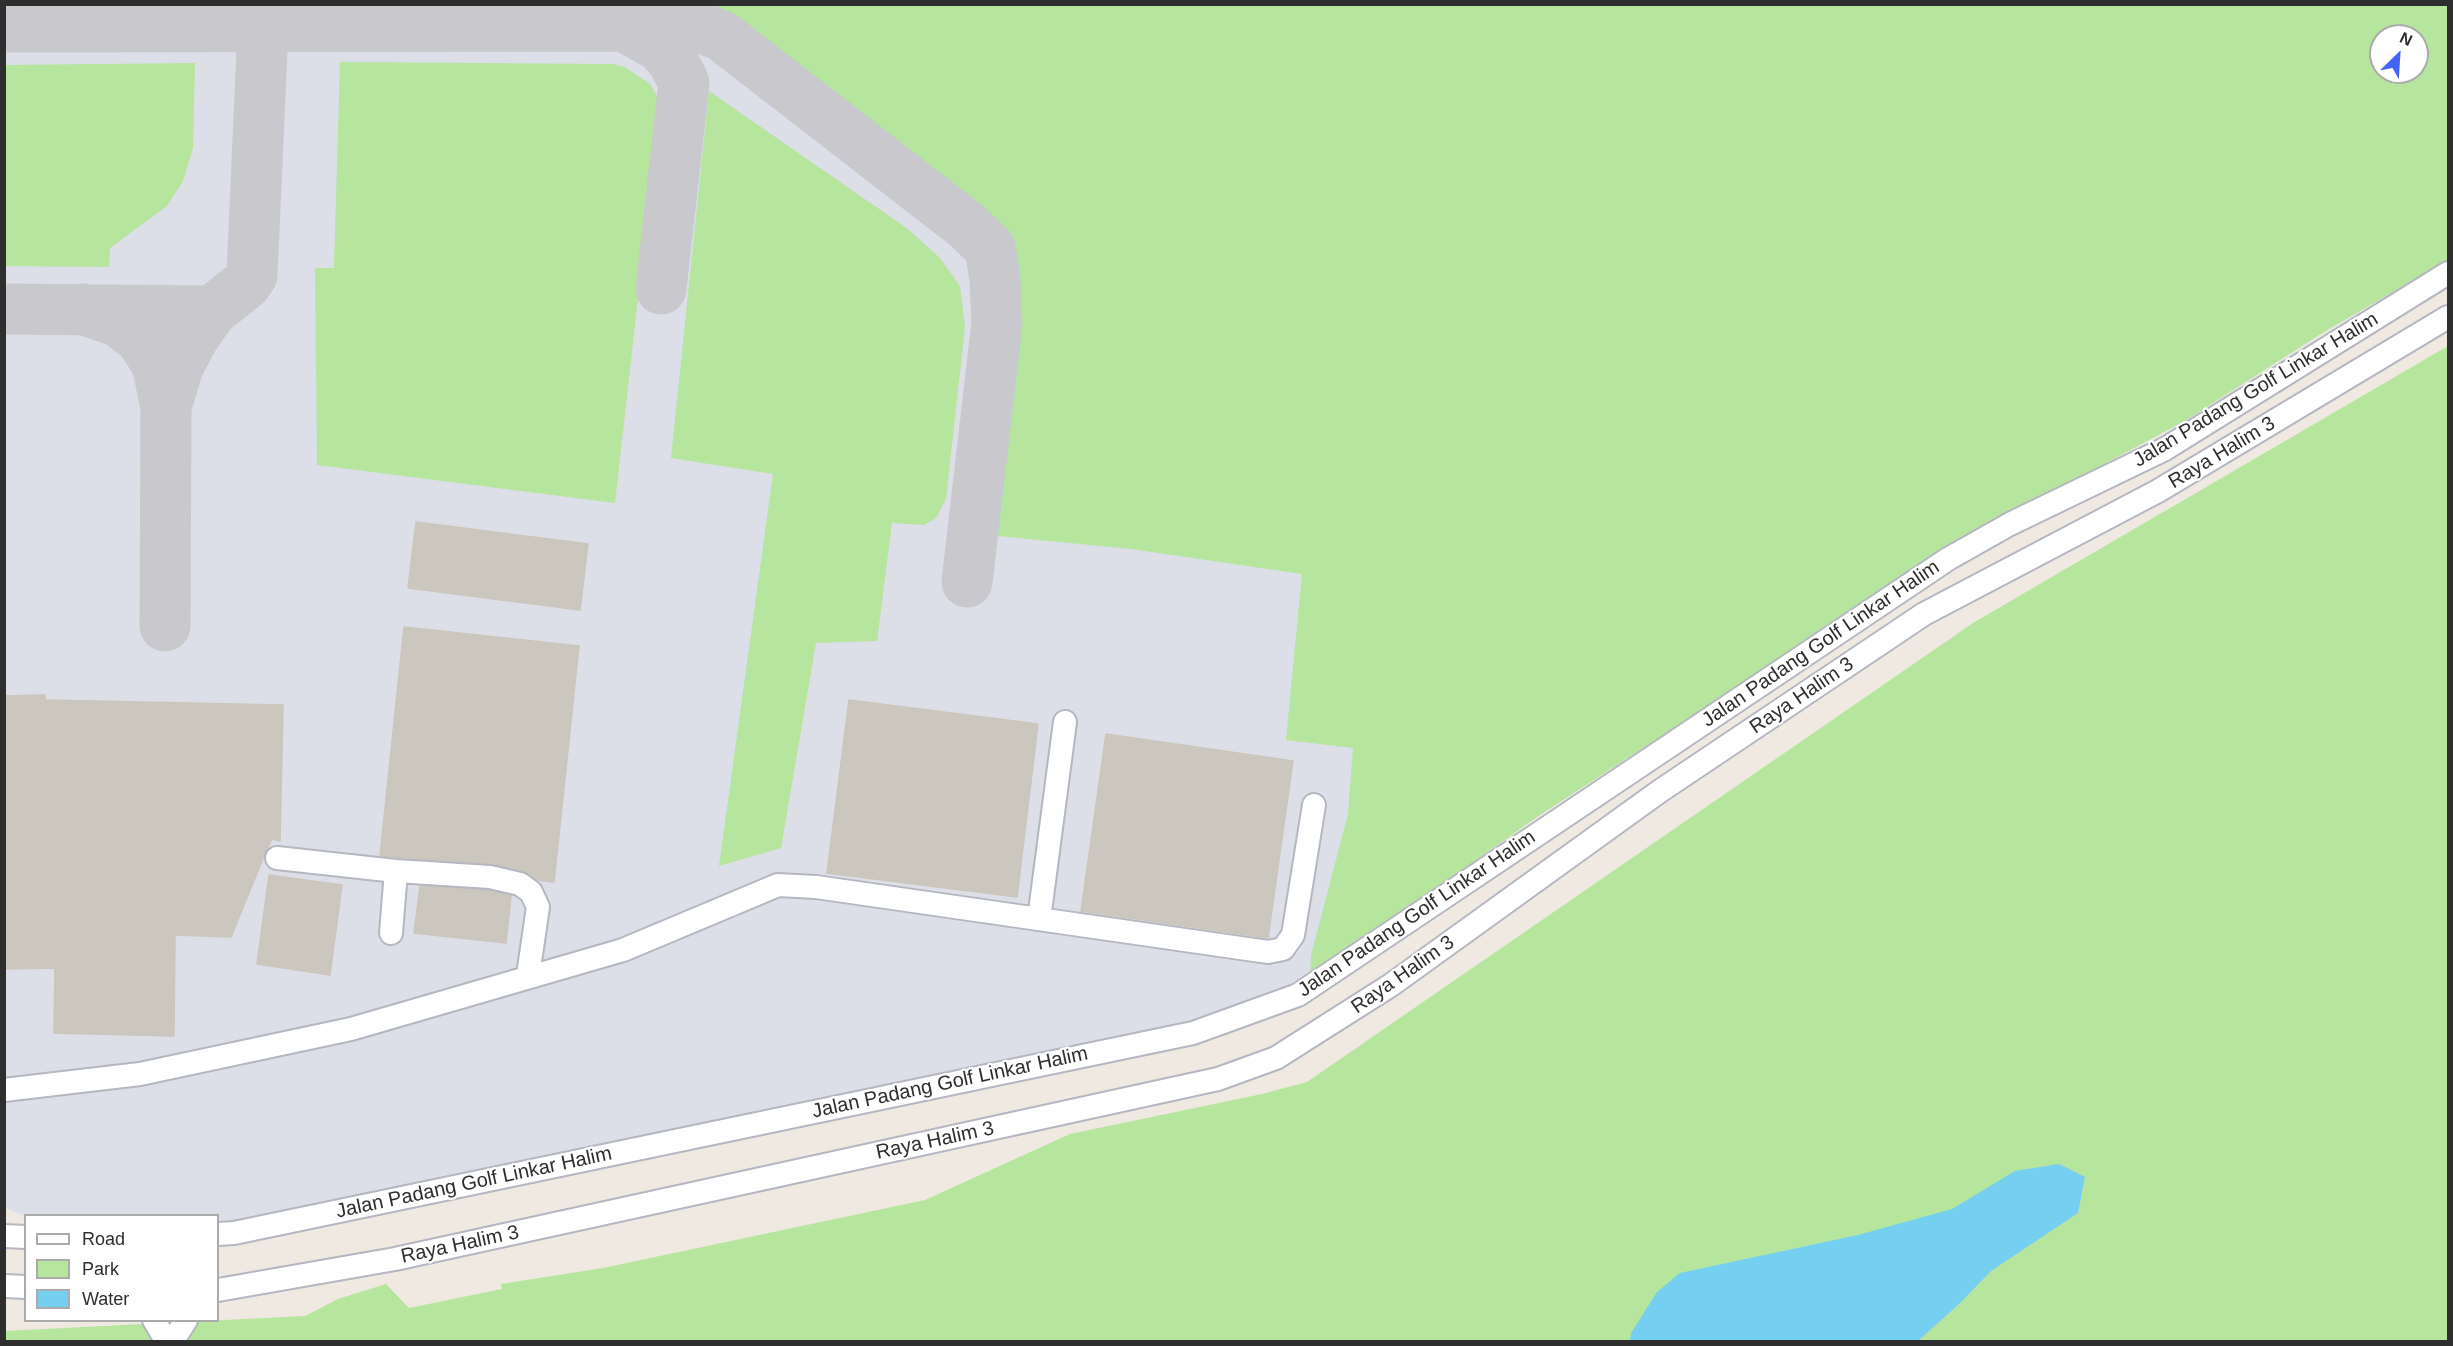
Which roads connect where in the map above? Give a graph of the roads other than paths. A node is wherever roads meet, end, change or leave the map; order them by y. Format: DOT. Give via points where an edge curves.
graph roads {
  1 [pos="2448,273"];
  2 [pos="2448,317"];
  3 [pos="1065,722"];
  4 [pos="1314,805"];
  5 [pos="277,858"];
  6 [pos="396,871"];
  7 [pos="1039,919"];
  8 [pos="391,933"];
  9 [pos="528,975"];
  10 [pos="4,1090"];
  11 [pos="219,1234"];
  12 [pos="4,1236"];
  13 [pos="24,1237"];
  14 [pos="4,1286"];
  15 [pos="24,1287"];
  16 [pos="219,1290"];
  17 [pos="155,1322"];
  18 [pos="185,1322"];
  19 [pos="167,1341"];
  20 [pos="172,1341"];
  1 -- 11 [label="lane, Jalan Padang Golf Linkar Halim" via="2165,449 2010,524 1948,559 1298,995 1192,1033"];
  2 -- 16 [label="lane, Raya Halim 3" via="2158,491 1924,614 1660,791 1391,985 1276,1058 1218,1078 417,1254"];
  3 -- 7 [label="lane"];
  4 -- 7 [label="lane" via="1293,935 1283,950 1268,952"];
  5 -- 6 [label="lane"];
  6 -- 8 [label="lane"];
  6 -- 9 [label="lane" via="490,877 519,884 531,892 538,907"];
  7 -- 9 [label="lane" via="778,885 623,950"];
  9 -- 10 [label="lane" via="351,1029 244,1053 140,1074"];
  12 -- 13 [label="lane"];
  14 -- 15 [label="lane"];
  17 -- 19 [label="lane"];
  18 -- 20 [label="lane"];
}
